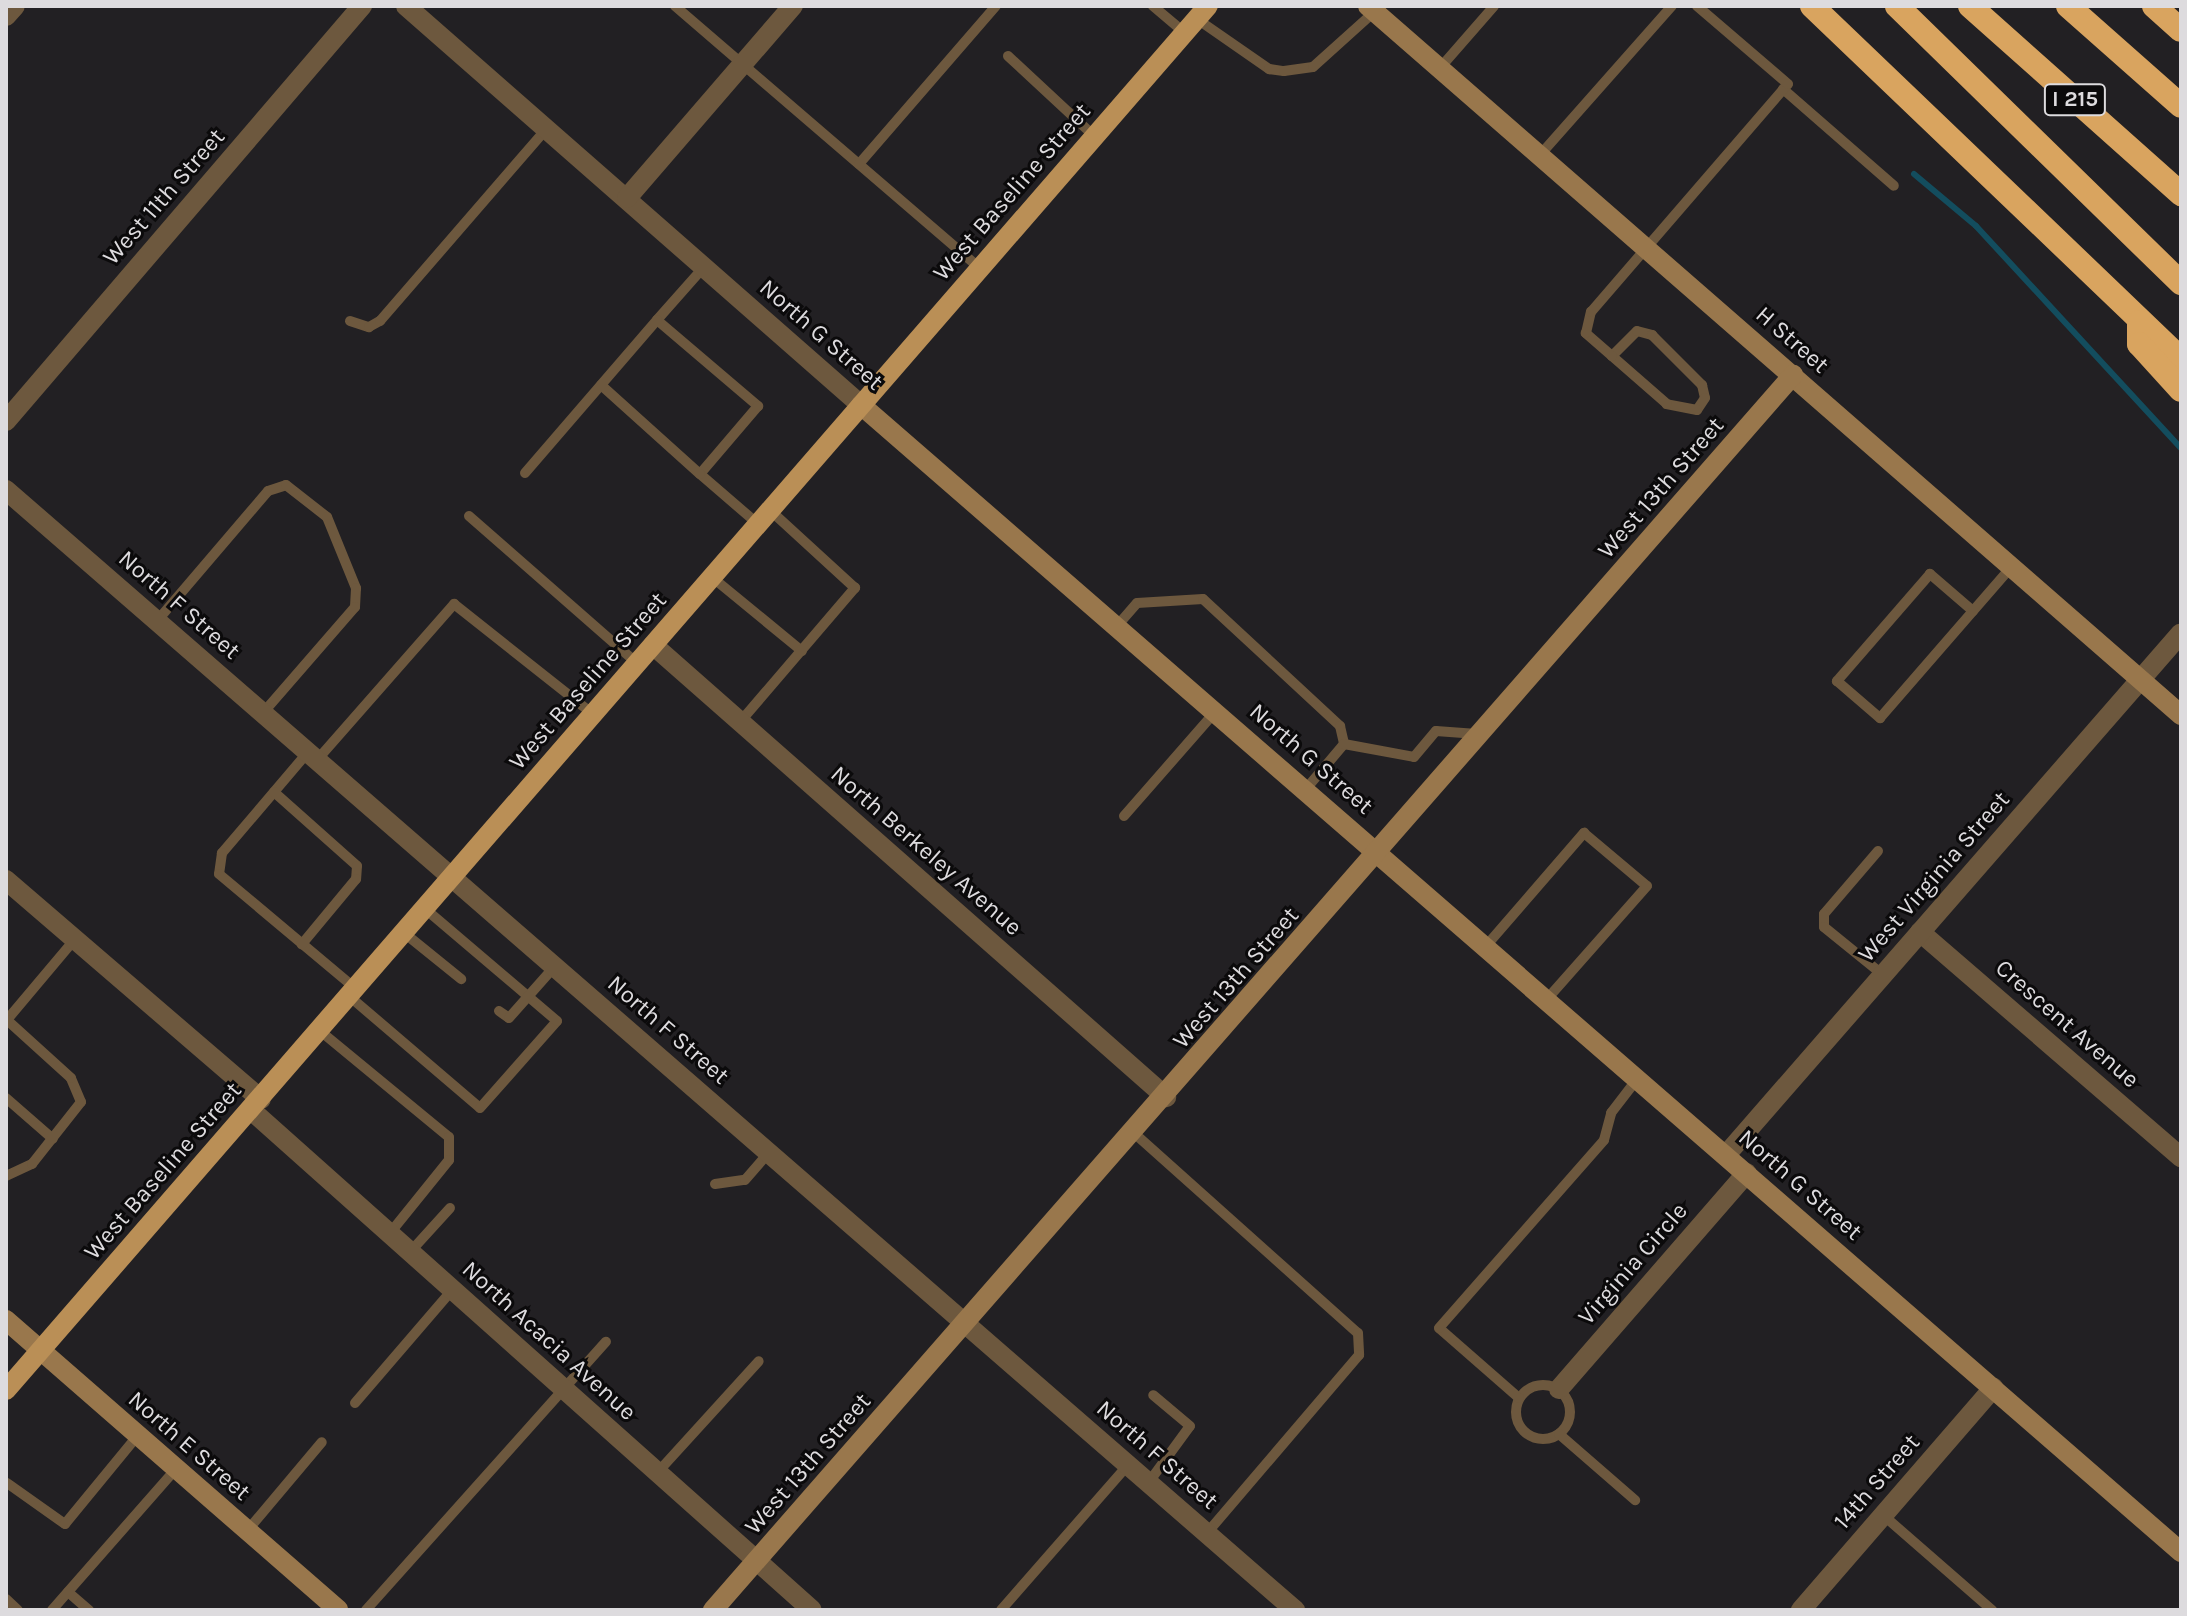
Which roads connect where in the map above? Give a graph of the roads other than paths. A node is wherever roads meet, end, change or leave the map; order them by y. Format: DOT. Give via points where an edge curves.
graph roads {
  1 [pos="15,6"];
  2 [pos="362,6"];
  3 [pos="406,6"];
  4 [pos="675,6"];
  5 [pos="793,6"];
  6 [pos="996,6"];
  7 [pos="1153,6"];
  8 [pos="1672,6"];
  9 [pos="1697,6"];
  10 [pos="1812,6"];
  11 [pos="1897,6"];
  12 [pos="1970,6"];
  13 [pos="2068,6"];
  14 [pos="2154,6"];
  15 [pos="1489,7"];
  16 [pos="1371,9"];
  17 [pos="6,16"];
  18 [pos="1196,19"];
  19 [pos="2181,30"];
  20 [pos="1008,56"];
  21 [pos="743,64"];
  22 [pos="1440,68"];
  23 [pos="1783,89"];
  24 [pos="2181,106"];
  25 [pos="547,128"];
  26 [pos="1094,136"];
  27 [pos="1540,155"];
  28 [pos="859,164"];
  29 [pos="1894,186"];
  30 [pos="2181,194"];
  31 [pos="627,198"];
  32 [pos="1645,247"];
  33 [pos="703,268"];
  34 [pos="980,268"];
  35 [pos="2181,283"];
  36 [pos="657,320"];
  37 [pos="350,321"];
  38 [pos="2139,322"];
  39 [pos="1612,356"];
  40 [pos="2181,359"];
  41 [pos="1793,375"];
  42 [pos="601,385"];
  43 [pos="2181,390"];
  44 [pos="861,405"];
  45 [pos="6,421"];
  46 [pos="525,473"];
  47 [pos="700,474"];
  48 [pos="6,490"];
  49 [pos="469,516"];
  50 [pos="764,517"];
  51 [pos="2012,566"];
  52 [pos="713,578"];
  53 [pos="1973,611"];
  54 [pos="157,621"];
  55 [pos="1117,626"];
  56 [pos="2181,633"];
  57 [pos="653,645"];
  58 [pos="802,651"];
  59 [pos="637,663"];
  60 [pos="2141,679"];
  61 [pos="1216,711"];
  62 [pos="263,713"];
  63 [pos="593,714"];
  64 [pos="2181,715"];
  65 [pos="740,722"];
  66 [pos="1483,734"];
  67 [pos="1344,744"];
  68 [pos="313,756"];
  69 [pos="1306,789"];
  70 [pos="274,792"];
  71 [pos="1124,816"];
  72 [pos="1878,851"];
  73 [pos="1380,853"];
  74 [pos="452,876"];
  75 [pos="6,880"];
  76 [pos="424,908"];
  77 [pos="403,932"];
  78 [pos="1920,932"];
  79 [pos="75,939"];
  80 [pos="302,944"];
  81 [pos="1486,946"];
  82 [pos="555,966"];
  83 [pos="1883,975"];
  84 [pos="461,979"];
  85 [pos="352,992"];
  86 [pos="529,997"];
  87 [pos="1547,999"];
  88 [pos="499,1011"];
  89 [pos="6,1021"];
  90 [pos="319,1030"];
  91 [pos="1638,1078"];
  92 [pos="1166,1097"];
  93 [pos="6,1098"];
  94 [pos="256,1104"];
  95 [pos="1134,1133"];
  96 [pos="53,1139"];
  97 [pos="769,1152"];
  98 [pos="1726,1155"];
  99 [pos="2181,1157"];
  100 [pos="1747,1173"];
  101 [pos="6,1176"];
  102 [pos="715,1184"];
  103 [pos="450,1208"];
  104 [pos="390,1233"];
  105 [pos="411,1251"];
  106 [pos="453,1289"];
  107 [pos="6,1320"];
  108 [pos="966,1323"];
  109 [pos="606,1342"];
  110 [pos="40,1350"];
  111 [pos="759,1361"];
  112 [pos="1993,1388"];
  113 [pos="1559,1389"];
  114 [pos="6,1390"];
  115 [pos="566,1390"];
  116 [pos="1153,1395"];
  117 [pos="1519,1398"];
  118 [pos="355,1403"];
  119 [pos="1559,1434"];
  120 [pos="138,1435"];
  121 [pos="322,1442"];
  122 [pos="1128,1465"];
  123 [pos="176,1469"];
  124 [pos="657,1473"];
  125 [pos="1149,1482"];
  126 [pos="7,1483"];
  127 [pos="1635,1500"];
  128 [pos="1883,1515"];
  129 [pos="247,1531"];
  130 [pos="1207,1533"];
  131 [pos="2181,1552"];
  132 [pos="756,1562"];
  133 [pos="68,1592"];
  134 [pos="6,1599"];
  135 [pos="18,1610"];
  136 [pos="52,1610"];
  137 [pos="89,1610"];
  138 [pos="338,1610"];
  139 [pos="366,1610"];
  140 [pos="713,1610"];
  141 [pos="812,1610"];
  142 [pos="1001,1610"];
  143 [pos="1295,1610"];
  144 [pos="1801,1610"];
  145 [pos="1992,1610"];
  1 -- 17 [label="street"];
  2 -- 45 [label="street, West 11th Street"];
  3 -- 25 [label="street, North G Street"];
  4 -- 21 [label="lane"];
  5 -- 21 [label="street"];
  6 -- 28 [label="lane"];
  7 -- 18 [label="lane"];
  8 -- 27 [label="lane"];
  9 -- 23 [label="lane" via="1788,84"];
  10 -- 38 [label="highway"];
  11 -- 35 [label="highway"];
  12 -- 30 [label="highway, I 215"];
  13 -- 24 [label="highway, I 215"];
  14 -- 19 [label="highway"];
  15 -- 22 [label="lane"];
  16 -- 18 [label="lane" via="1313,67 1284,71 1269,69"];
  16 -- 22 [label="street, H Street"];
  18 -- 26 [label="main road, West Baseline Street"];
  20 -- 26 [label="lane"];
  21 -- 28 [label="lane"];
  21 -- 31 [label="street"];
  22 -- 27 [label="street, H Street"];
  23 -- 29 [label="lane"];
  23 -- 32 [label="lane"];
  25 -- 31 [label="street, North G Street"];
  25 -- 37 [label="lane" via="380,321 369,327"];
  26 -- 34 [label="main road, West Baseline Street"];
  27 -- 32 [label="street, H Street"];
  28 -- 34 [label="lane"];
  31 -- 33 [label="street, North G Street"];
  32 -- 39 [label="lane" via="1591,312 1586,333"];
  32 -- 41 [label="street, H Street"];
  33 -- 36 [label="lane"];
  33 -- 44 [label="street, North G Street"];
  34 -- 44 [label="main road, West Baseline Street"];
  36 -- 42 [label="lane"];
  36 -- 47 [label="lane" via="758,406"];
  38 -- 40 [label="highway"];
  38 -- 43 [label="highway" via="2139,344"];
  39 -- 39 [label="lane" via="1637,331 1652,335 1702,385 1705,398 1697,410 1681,412"];
  41 -- 51 [label="street, H Street"];
  41 -- 66 [label="street, West 13th Street"];
  42 -- 46 [label="lane"];
  42 -- 47 [label="lane"];
  44 -- 50 [label="main road, West Baseline Street"];
  44 -- 55 [label="street, North G Street"];
  47 -- 50 [label="lane"];
  48 -- 54 [label="street, North F Street"];
  49 -- 59 [label="lane"];
  50 -- 52 [label="main road, West Baseline Street"];
  50 -- 58 [label="lane" via="854,585"];
  51 -- 53 [label="lane"];
  51 -- 60 [label="street, H Street"];
  52 -- 57 [label="main road, West Baseline Street"];
  52 -- 58 [label="lane"];
  53 -- 53 [label="lane" via="1880,718 1837,681 1930,574"];
  54 -- 62 [label="street, North F Street"];
  54 -- 62 [label="lane" via="268,491 286,485 327,517 356,588 355,607"];
  55 -- 61 [label="street, North G Street"];
  55 -- 67 [label="lane" via="1137,603 1203,599 1340,726"];
  56 -- 60 [label="street, West Virginia Street"];
  57 -- 59 [label="main road, West Baseline Street"];
  57 -- 65 [label="street, North Berkeley Avenue"];
  58 -- 65 [label="lane"];
  59 -- 63 [label="main road, West Baseline Street"];
  60 -- 64 [label="street, H Street"];
  60 -- 78 [label="street, West Virginia Street"];
  61 -- 69 [label="street, North G Street"];
  61 -- 71 [label="lane"];
  62 -- 68 [label="street, North F Street"];
  63 -- 68 [label="lane" via="454,604"];
  63 -- 74 [label="main road, West Baseline Street"];
  65 -- 92 [label="street, North Berkeley Avenue"];
  66 -- 67 [label="lane" via="1436,731 1414,757"];
  66 -- 73 [label="street, West 13th Street"];
  67 -- 69 [label="lane"];
  68 -- 70 [label="lane"];
  68 -- 74 [label="street, North F Street"];
  69 -- 73 [label="street, North G Street"];
  70 -- 80 [label="lane" via="357,866 356,879"];
  70 -- 80 [label="lane" via="222,853 219,874"];
  72 -- 83 [label="lane" via="1824,914 1824,927"];
  73 -- 81 [label="street, North G Street"];
  73 -- 92 [label="street, West 13th Street"];
  74 -- 76 [label="main road, West Baseline Street"];
  74 -- 82 [label="street, North F Street"];
  75 -- 79 [label="street, North Acacia Avenue"];
  76 -- 77 [label="main road, West Baseline Street"];
  76 -- 86 [label="lane"];
  77 -- 84 [label="lane"];
  77 -- 85 [label="main road, West Baseline Street"];
  78 -- 83 [label="street, West Virginia Street"];
  78 -- 99 [label="street, Crescent Avenue"];
  79 -- 89 [label="lane"];
  79 -- 94 [label="street, North Acacia Avenue"];
  80 -- 85 [label="lane"];
  81 -- 87 [label="street, North G Street"];
  81 -- 87 [label="lane" via="1584,833 1647,886"];
  82 -- 86 [label="lane"];
  82 -- 97 [label="street, North F Street"];
  83 -- 98 [label="street, West Virginia Street"];
  85 -- 86 [label="lane" via="480,1108 557,1021"];
  85 -- 90 [label="main road, West Baseline Street"];
  86 -- 88 [label="lane" via="509,1018"];
  87 -- 91 [label="street, North G Street"];
  89 -- 96 [label="lane" via="80,1089 81,1102"];
  90 -- 94 [label="main road, West Baseline Street"];
  90 -- 104 [label="lane" via="449,1137 449,1160"];
  91 -- 98 [label="street, North G Street"];
  91 -- 117 [label="lane" via="1611,1113 1604,1140 1439,1328"];
  92 -- 95 [label="street, West 13th Street"];
  93 -- 96 [label="lane"];
  94 -- 104 [label="street, North Acacia Avenue"];
  94 -- 110 [label="main road, West Baseline Street"];
  95 -- 108 [label="street, West 13th Street"];
  95 -- 130 [label="lane" via="1358,1333 1359,1355"];
  96 -- 101 [label="lane" via="20,1174"];
  97 -- 102 [label="lane" via="745,1180"];
  97 -- 108 [label="street, North F Street"];
  98 -- 100 [label="street, North G Street"];
  100 -- 112 [label="street, North G Street"];
  100 -- 113 [label="street, Virginia Circle"];
  103 -- 105 [label="lane"];
  104 -- 105 [label="street, North Acacia Avenue"];
  105 -- 106 [label="street, North Acacia Avenue"];
  106 -- 115 [label="street, North Acacia Avenue"];
  106 -- 118 [label="lane"];
  107 -- 110 [label="street, North E Street"];
  108 -- 122 [label="street, North F Street"];
  108 -- 132 [label="street, West 13th Street"];
  109 -- 115 [label="lane"];
  110 -- 114 [label="main road, West Baseline Street"];
  110 -- 120 [label="street, North E Street"];
  111 -- 124 [label="lane"];
  112 -- 128 [label="street, 14th Street"];
  112 -- 131 [label="street, North G Street"];
  113 -- 117 [label="lane" via="1537,1385"];
  113 -- 119 [label="lane" via="1570,1411"];
  115 -- 124 [label="street, North Acacia Avenue"];
  115 -- 139 [label="lane"];
  116 -- 125 [label="lane" via="1190,1426"];
  117 -- 119 [label="lane" via="1517,1422 1524,1433 1535,1439"];
  119 -- 127 [label="lane"];
  120 -- 123 [label="street, North E Street"];
  120 -- 126 [label="lane" via="65,1524 57,1525"];
  121 -- 129 [label="lane"];
  122 -- 125 [label="street, North F Street"];
  122 -- 142 [label="lane"];
  123 -- 129 [label="street, North E Street"];
  123 -- 133 [label="lane"];
  124 -- 132 [label="street, North Acacia Avenue"];
  125 -- 130 [label="street, North F Street"];
  128 -- 144 [label="street, 14th Street"];
  128 -- 145 [label="lane"];
  129 -- 138 [label="street, North E Street"];
  130 -- 143 [label="street, North F Street"];
  132 -- 140 [label="street, West 13th Street"];
  132 -- 141 [label="street, North Acacia Avenue"];
  133 -- 136 [label="lane"];
  133 -- 137 [label="lane"];
  134 -- 135 [label="lane"];
}
